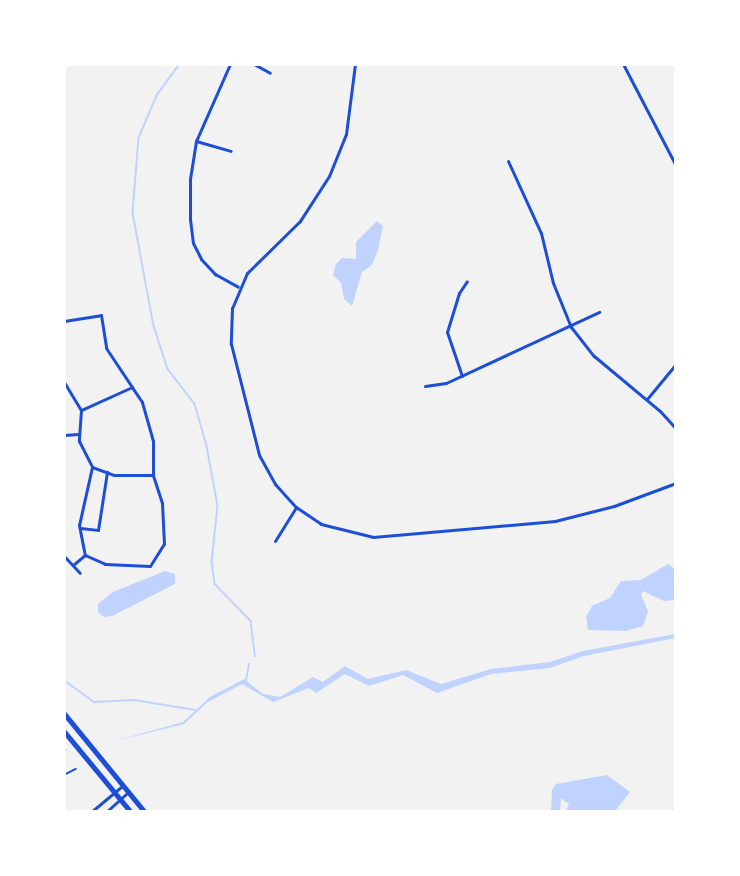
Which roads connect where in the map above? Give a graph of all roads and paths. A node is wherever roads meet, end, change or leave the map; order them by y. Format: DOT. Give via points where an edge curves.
graph roads {
  1 [pos="230,64"];
  2 [pos="254,64"];
  3 [pos="355,64"];
  4 [pos="623,64"];
  5 [pos="270,73"];
  6 [pos="196,141"];
  7 [pos="231,151"];
  8 [pos="508,161"];
  9 [pos="675,166"];
  10 [pos="467,280"];
  11 [pos="238,287"];
  12 [pos="600,312"];
  13 [pos="64,321"];
  14 [pos="571,327"];
  15 [pos="675,364"];
  16 [pos="462,376"];
  17 [pos="64,382"];
  18 [pos="425,386"];
  19 [pos="132,387"];
  20 [pos="647,399"];
  21 [pos="81,410"];
  22 [pos="675,429"];
  23 [pos="78,434"];
  24 [pos="64,435"];
  25 [pos="92,467"];
  26 [pos="107,472"];
  27 [pos="153,475"];
  28 [pos="675,483"];
  29 [pos="296,507"];
  30 [pos="80,528"];
  31 [pos="274,541"];
  32 [pos="85,555"];
  33 [pos="64,556"];
  34 [pos="73,565"];
  35 [pos="81,573"];
  36 [pos="64,713"];
  37 [pos="64,731"];
  38 [pos="76,769"];
  39 [pos="64,775"];
  40 [pos="123,785"];
  41 [pos="129,791"];
  42 [pos="115,792"];
  43 [pos="121,799"];
  44 [pos="91,812"];
  45 [pos="106,812"];
  46 [pos="131,812"];
  47 [pos="145,812"];
  1 -- 6 [label="street"];
  2 -- 5 [label="street"];
  3 -- 11 [label="street" via="346,134 329,177 308,211 252,266"];
  4 -- 9 [label="street"];
  6 -- 7 [label="street"];
  6 -- 11 [label="street" via="190,179 193,243 205,265"];
  8 -- 14 [label="street" via="541,233 552,283"];
  10 -- 16 [label="street" via="447,332"];
  11 -- 29 [label="street" via="230,318 231,344 254,437 268,473"];
  12 -- 14 [label="street"];
  13 -- 19 [label="street" via="101,315 108,352"];
  14 -- 16 [label="street"];
  14 -- 20 [label="street" via="594,356"];
  15 -- 20 [label="street"];
  16 -- 18 [label="street" via="441,385"];
  17 -- 21 [label="street"];
  19 -- 21 [label="street"];
  19 -- 27 [label="street" via="152,432"];
  20 -- 22 [label="street"];
  21 -- 23 [label="street"];
  23 -- 24 [label="street"];
  23 -- 25 [label="street"];
  25 -- 26 [label="street"];
  25 -- 30 [label="street"];
  26 -- 27 [label="street"];
  26 -- 30 [label="street" via="98,530"];
  27 -- 32 [label="street" via="162,503 164,544 152,564 105,564"];
  28 -- 29 [label="street" via="614,506 555,521 401,536 340,532"];
  29 -- 31 [label="street"];
  30 -- 32 [label="street"];
  32 -- 34 [label="street"];
  33 -- 34 [label="street"];
  34 -- 35 [label="street"];
  36 -- 40 [label="main road"];
  37 -- 42 [label="main road"];
  38 -- 39 [label="path"];
  40 -- 41 [label="main road"];
  40 -- 42 [label="street"];
  41 -- 43 [label="street"];
  41 -- 47 [label="main road"];
  42 -- 43 [label="main road"];
  42 -- 44 [label="street"];
  43 -- 45 [label="street"];
  43 -- 46 [label="main road"];
}
